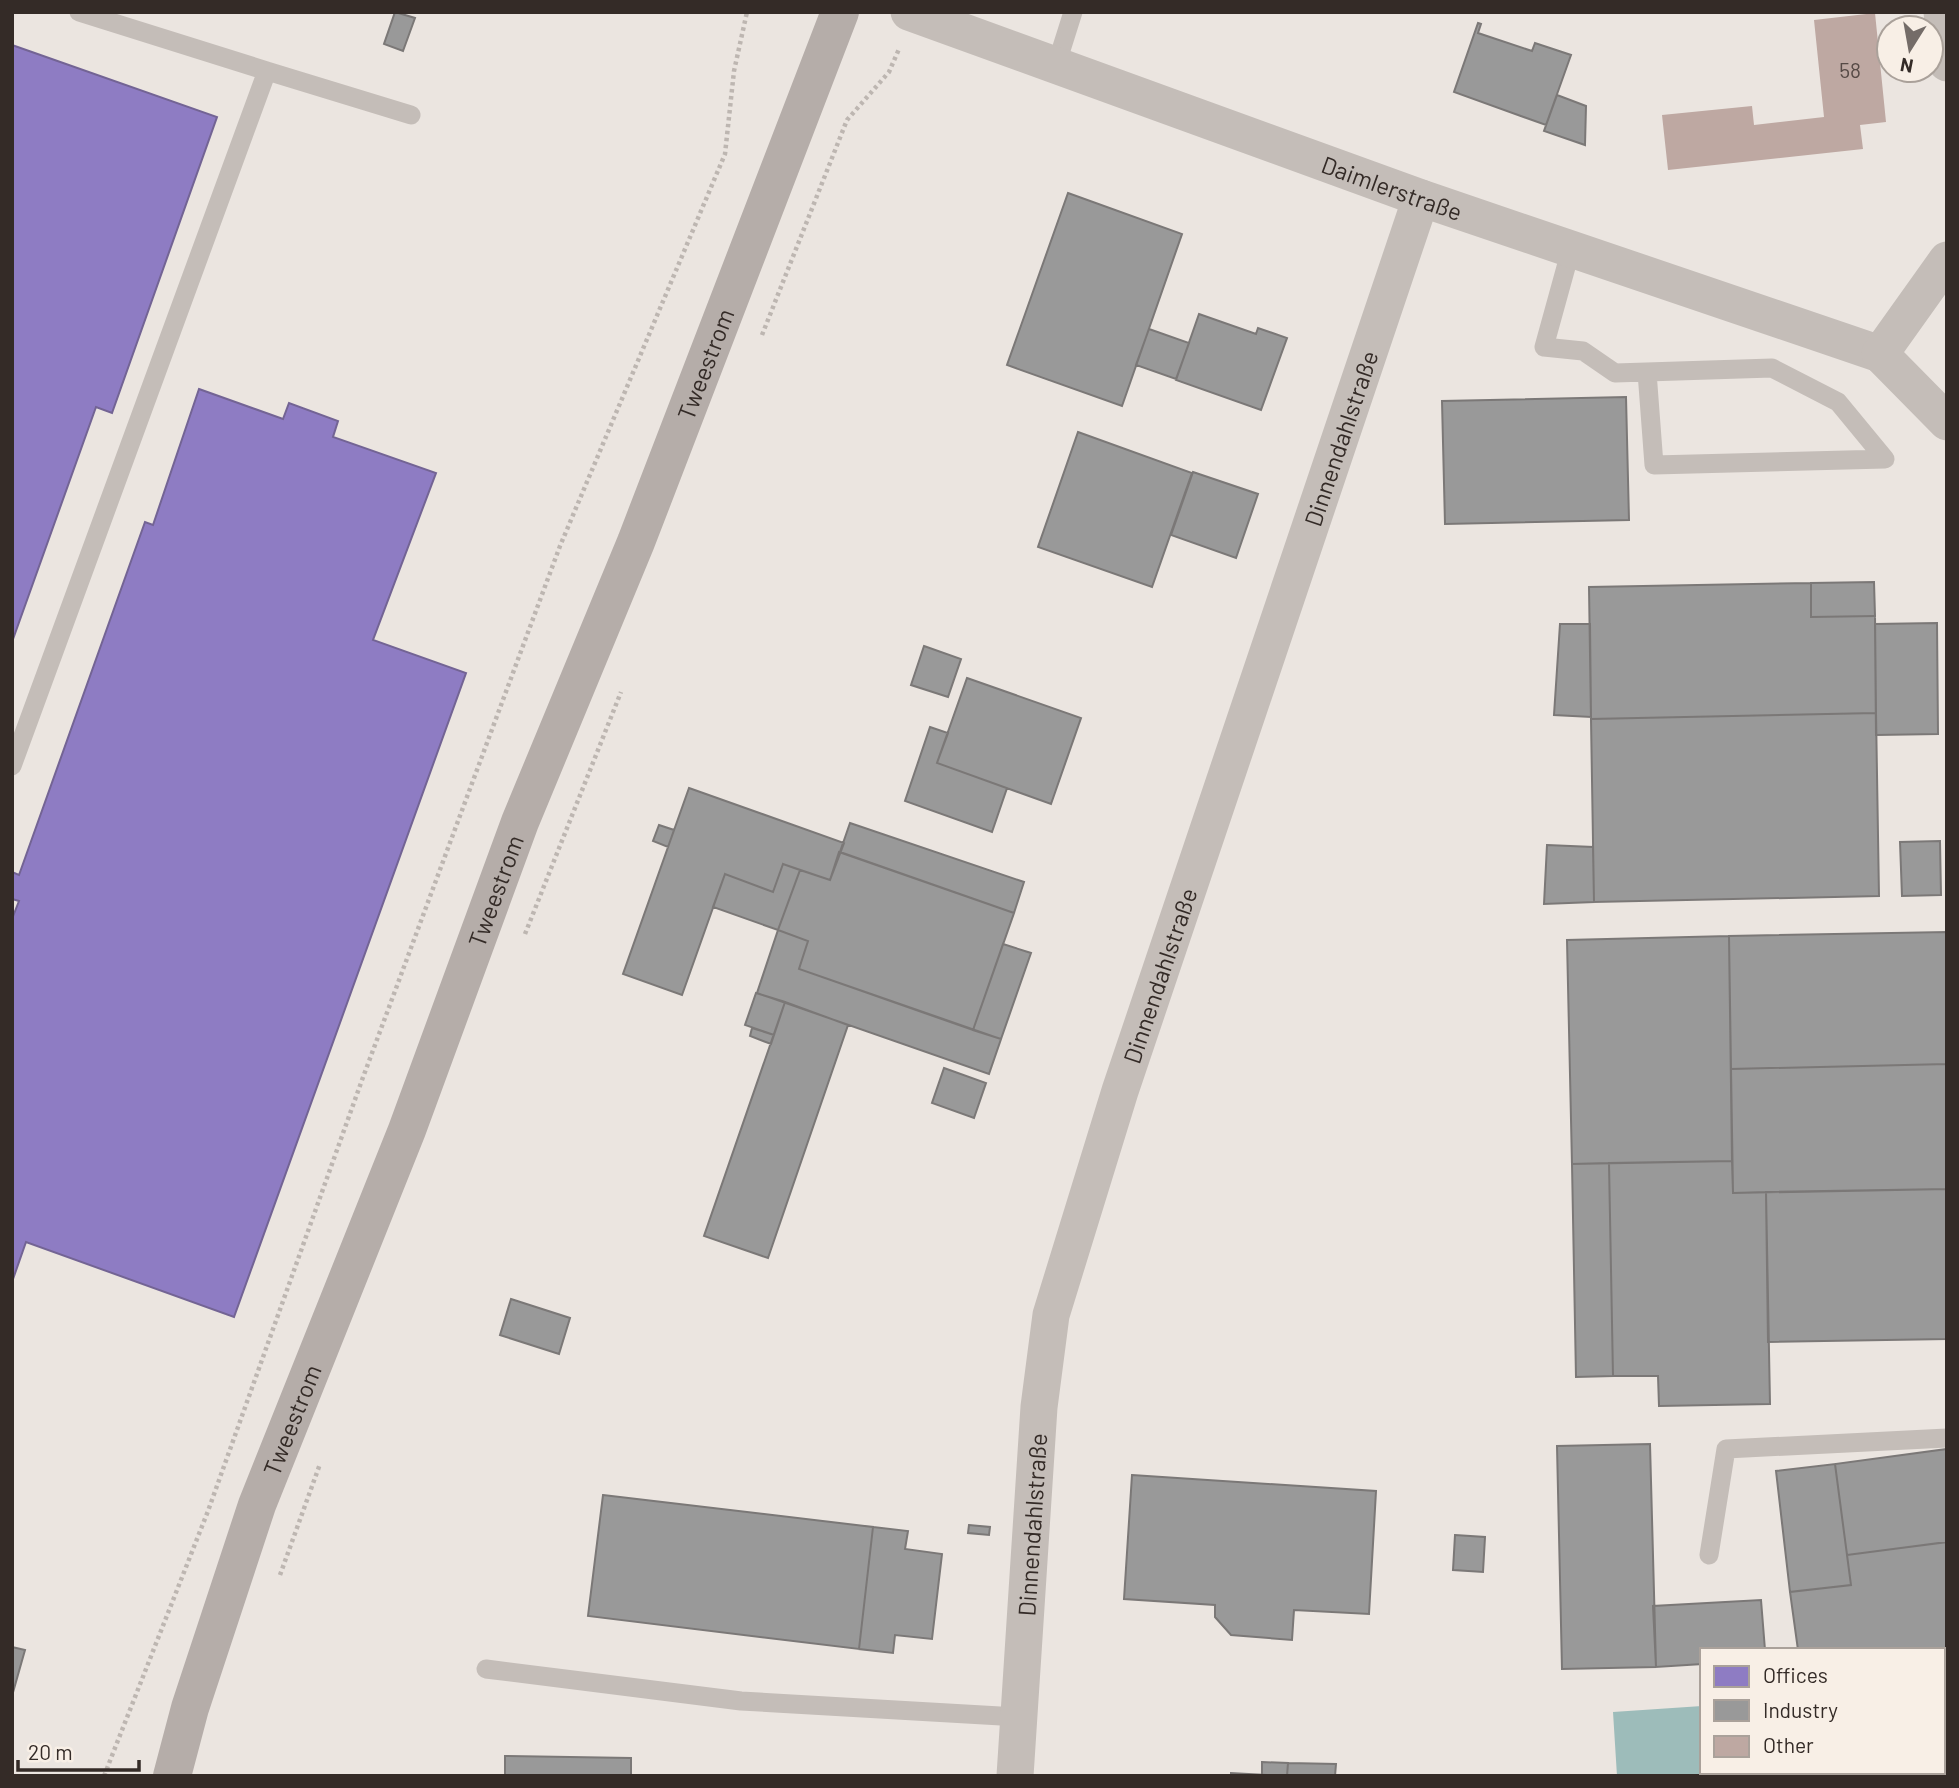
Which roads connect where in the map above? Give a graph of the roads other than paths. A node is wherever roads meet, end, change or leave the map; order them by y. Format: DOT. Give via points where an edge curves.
graph roads {
  1 [pos="79,12"];
  2 [pos="840,12"];
  3 [pos="1073,12"];
  4 [pos="1942,12"];
  5 [pos="911,13"];
  6 [pos="1947,63"];
  7 [pos="1056,66"];
  8 [pos="267,71"];
  9 [pos="411,115"];
  10 [pos="1421,198"];
  11 [pos="1571,248"];
  12 [pos="1947,260"];
  13 [pos="1880,354"];
  14 [pos="1647,372"];
  15 [pos="1947,422"];
  16 [pos="12,766"];
  17 [pos="1947,1438"];
  18 [pos="1709,1555"];
  19 [pos="486,1669"];
  20 [pos="1019,1717"];
  21 [pos="172,1776"];
  22 [pos="1015,1776"];
  1 -- 8 [label="lane"];
  2 -- 21 [label="main road, Tweestrom" via="257,1505"];
  3 -- 7 [label="lane"];
  4 -- 6 [label="street"];
  5 -- 7 [label="street, Daimlerstraße"];
  7 -- 10 [label="street, Daimlerstraße"];
  8 -- 9 [label="lane"];
  8 -- 16 [label="lane"];
  10 -- 11 [label="street, Daimlerstraße"];
  10 -- 20 [label="street, Dinnendahlstraße" via="1121,1091 1051,1315 1039,1407"];
  11 -- 13 [label="street, Daimlerstraße"];
  11 -- 14 [label="lane" via="1544,347 1583,351 1615,373"];
  12 -- 13 [label="street"];
  13 -- 15 [label="street"];
  14 -- 14 [label="lane" via="1772,368 1838,402 1885,459 1654,465"];
  17 -- 18 [label="lane" via="1726,1449"];
  19 -- 20 [label="lane" via="741,1701"];
  20 -- 22 [label="street, Dinnendahlstraße"];
}
